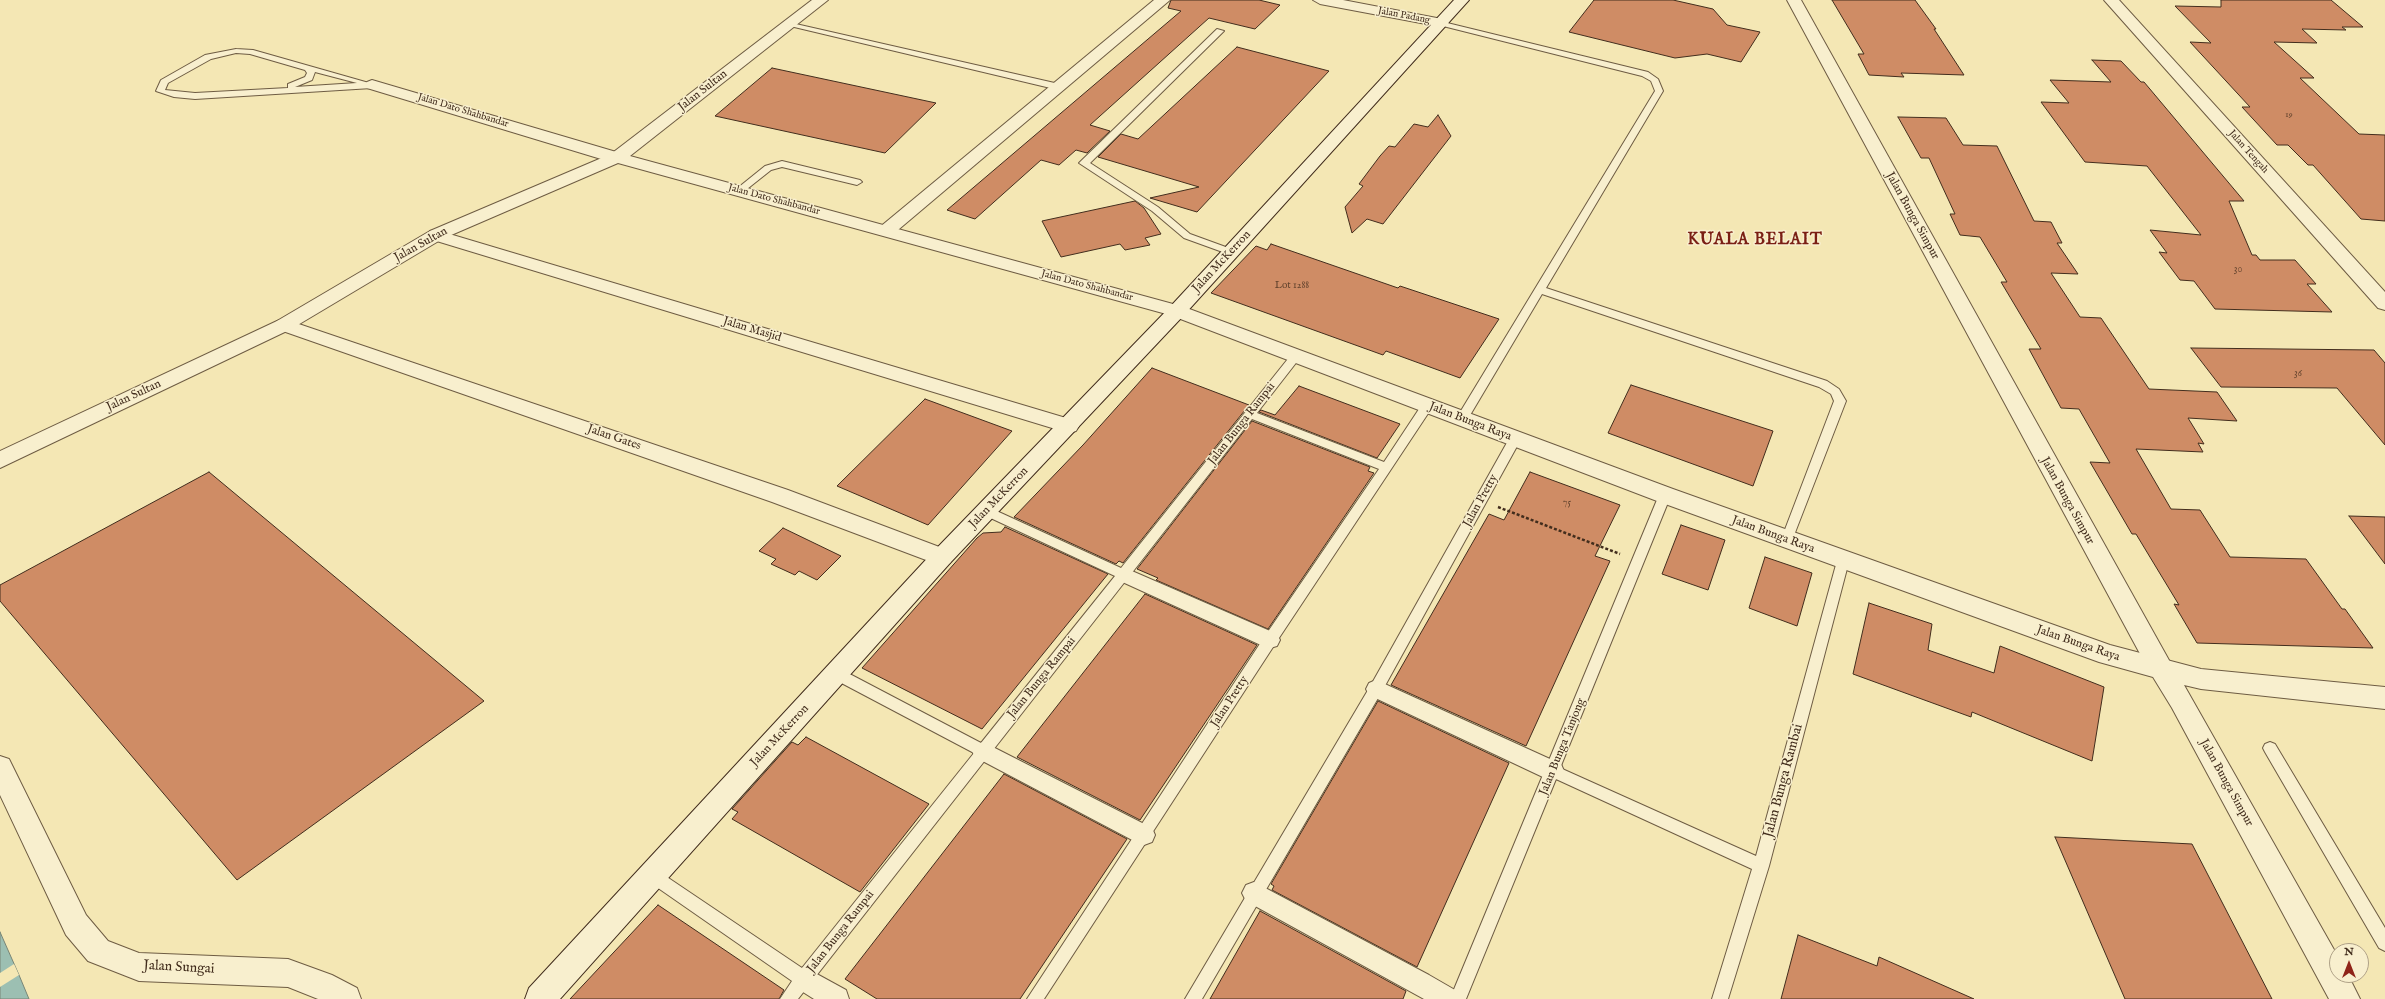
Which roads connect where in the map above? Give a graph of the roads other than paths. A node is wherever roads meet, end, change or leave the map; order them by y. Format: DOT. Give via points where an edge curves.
graph roads {
  1 [pos="821,0"];
  2 [pos="1163,0"];
  3 [pos="1320,0"];
  4 [pos="1462,0"];
  5 [pos="1794,0"];
  6 [pos="2111,0"];
  7 [pos="1442,23"];
  8 [pos="790,24"];
  9 [pos="1220,31"];
  10 [pos="309,68"];
  11 [pos="372,84"];
  12 [pos="1059,87"];
  13 [pos="274,91"];
  14 [pos="617,158"];
  15 [pos="857,182"];
  16 [pos="739,191"];
  17 [pos="886,231"];
  18 [pos="436,235"];
  19 [pos="1231,252"];
  20 [pos="1540,290"];
  21 [pos="2385,304"];
  22 [pos="1177,310"];
  23 [pos="284,325"];
  24 [pos="1295,357"];
  25 [pos="1427,406"];
  26 [pos="1250,414"];
  27 [pos="1462,419"];
  28 [pos="1069,426"];
  29 [pos="1515,439"];
  30 [pos="0,460"];
  31 [pos="1386,467"];
  32 [pos="1665,495"];
  33 [pos="986,511"];
  34 [pos="1787,540"];
  35 [pos="942,557"];
  36 [pos="1843,561"];
  37 [pos="1125,575"];
  38 [pos="1270,640"];
  39 [pos="2161,669"];
  40 [pos="837,674"];
  41 [pos="1376,689"];
  42 [pos="2385,698"];
  43 [pos="2270,748"];
  44 [pos="984,750"];
  45 [pos="0,767"];
  46 [pos="1553,771"];
  47 [pos="1144,835"];
  48 [pos="1761,866"];
  49 [pos="653,876"];
  50 [pos="1254,893"];
  51 [pos="2385,943"];
  52 [pos="804,979"];
  53 [pos="346,999"];
  54 [pos="540,999"];
  55 [pos="788,999"];
  56 [pos="837,999"];
  57 [pos="1035,999"];
  58 [pos="1193,999"];
  59 [pos="1446,999"];
  60 [pos="1458,999"];
  61 [pos="1720,999"];
  62 [pos="2345,999"];
  1 -- 8 [label="street, Jalan Sultan"];
  2 -- 12 [label="street"];
  3 -- 7 [label="street, Jalan Padang"];
  4 -- 7 [label="street, Jalan McKerron"];
  5 -- 39 [label="street, Jalan Bunga Simpur"];
  6 -- 21 [label="street, Jalan Tengah"];
  7 -- 19 [label="street, Jalan McKerron"];
  7 -- 20 [label="lane" via="1645,74 1658,85 1659,91"];
  8 -- 12 [label="lane"];
  8 -- 14 [label="street, Jalan Sultan"];
  9 -- 19 [label="lane" via="1084,163 1155,208 1187,236"];
  10 -- 11 [label="lane"];
  10 -- 13 [label="lane" via="311,73 305,81"];
  10 -- 13 [label="lane" via="250,52 228,52 208,57 173,76 160,88 163,92 195,96"];
  11 -- 13 [label="lane"];
  11 -- 14 [label="street, Jalan Dato Shahbandar"];
  12 -- 17 [label="street"];
  14 -- 16 [label="street, Jalan Dato Shahbandar"];
  14 -- 18 [label="street, Jalan Sultan"];
  15 -- 16 [label="lane" via="782,164 768,168"];
  16 -- 17 [label="street, Jalan Dato Shahbandar"];
  17 -- 22 [label="street, Jalan Dato Shahbandar"];
  18 -- 23 [label="street, Jalan Sultan"];
  18 -- 28 [label="street, Jalan Masjid"];
  19 -- 22 [label="street, Jalan McKerron"];
  20 -- 27 [label="lane"];
  20 -- 34 [label="lane" via="1823,384 1835,392 1840,401"];
  22 -- 24 [label="street, Jalan Bunga Raya"];
  22 -- 28 [label="street, Jalan McKerron"];
  23 -- 30 [label="street, Jalan Sultan"];
  23 -- 35 [label="street, Jalan Gates" via="780,496"];
  24 -- 25 [label="street, Jalan Bunga Raya"];
  24 -- 26 [label="lane, Jalan Bunga Rampai"];
  25 -- 27 [label="street, Jalan Bunga Raya"];
  25 -- 31 [label="lane, Jalan Pretty"];
  26 -- 31 [label="lane"];
  26 -- 37 [label="lane, Jalan Bunga Rampai"];
  27 -- 29 [label="street, Jalan Bunga Raya"];
  28 -- 33 [label="street, Jalan McKerron"];
  29 -- 32 [label="street, Jalan Bunga Raya"];
  29 -- 41 [label="lane, Jalan Pretty"];
  31 -- 38 [label="lane, Jalan Pretty"];
  32 -- 34 [label="street, Jalan Bunga Raya"];
  32 -- 46 [label="lane, Jalan Bunga Tanjong"];
  33 -- 35 [label="street, Jalan McKerron"];
  33 -- 37 [label="lane"];
  34 -- 36 [label="street, Jalan Bunga Raya"];
  35 -- 40 [label="street, Jalan McKerron"];
  36 -- 39 [label="street, Jalan Bunga Raya" via="2108,655"];
  36 -- 48 [label="lane, Jalan Bunga Rambai"];
  37 -- 38 [label="street"];
  37 -- 44 [label="lane, Jalan Bunga Rampai"];
  38 -- 47 [label="lane, Jalan Pretty"];
  39 -- 42 [label="street, Jalan Bunga Raya" via="2201,679"];
  39 -- 62 [label="street, Jalan Bunga Simpur"];
  40 -- 44 [label="lane"];
  40 -- 49 [label="street, Jalan McKerron"];
  41 -- 46 [label="street"];
  41 -- 50 [label="lane, Jalan Pretty"];
  43 -- 51 [label="lane"];
  44 -- 47 [label="street"];
  44 -- 52 [label="lane, Jalan Bunga Rampai"];
  45 -- 53 [label="street, Jalan Sungai" via="76,925 98,951 139,967 288,973 322,985"];
  46 -- 48 [label="lane"];
  46 -- 60 [label="lane, Jalan Bunga Tanjong"];
  47 -- 57 [label="lane, Jalan Pretty"];
  48 -- 61 [label="lane, Jalan Bunga Rambai"];
  49 -- 52 [label="lane"];
  49 -- 54 [label="street, Jalan McKerron"];
  50 -- 58 [label="lane, Jalan Pretty"];
  50 -- 59 [label="street"];
  52 -- 55 [label="lane, Jalan Bunga Rampai"];
  52 -- 56 [label="street"];
}
